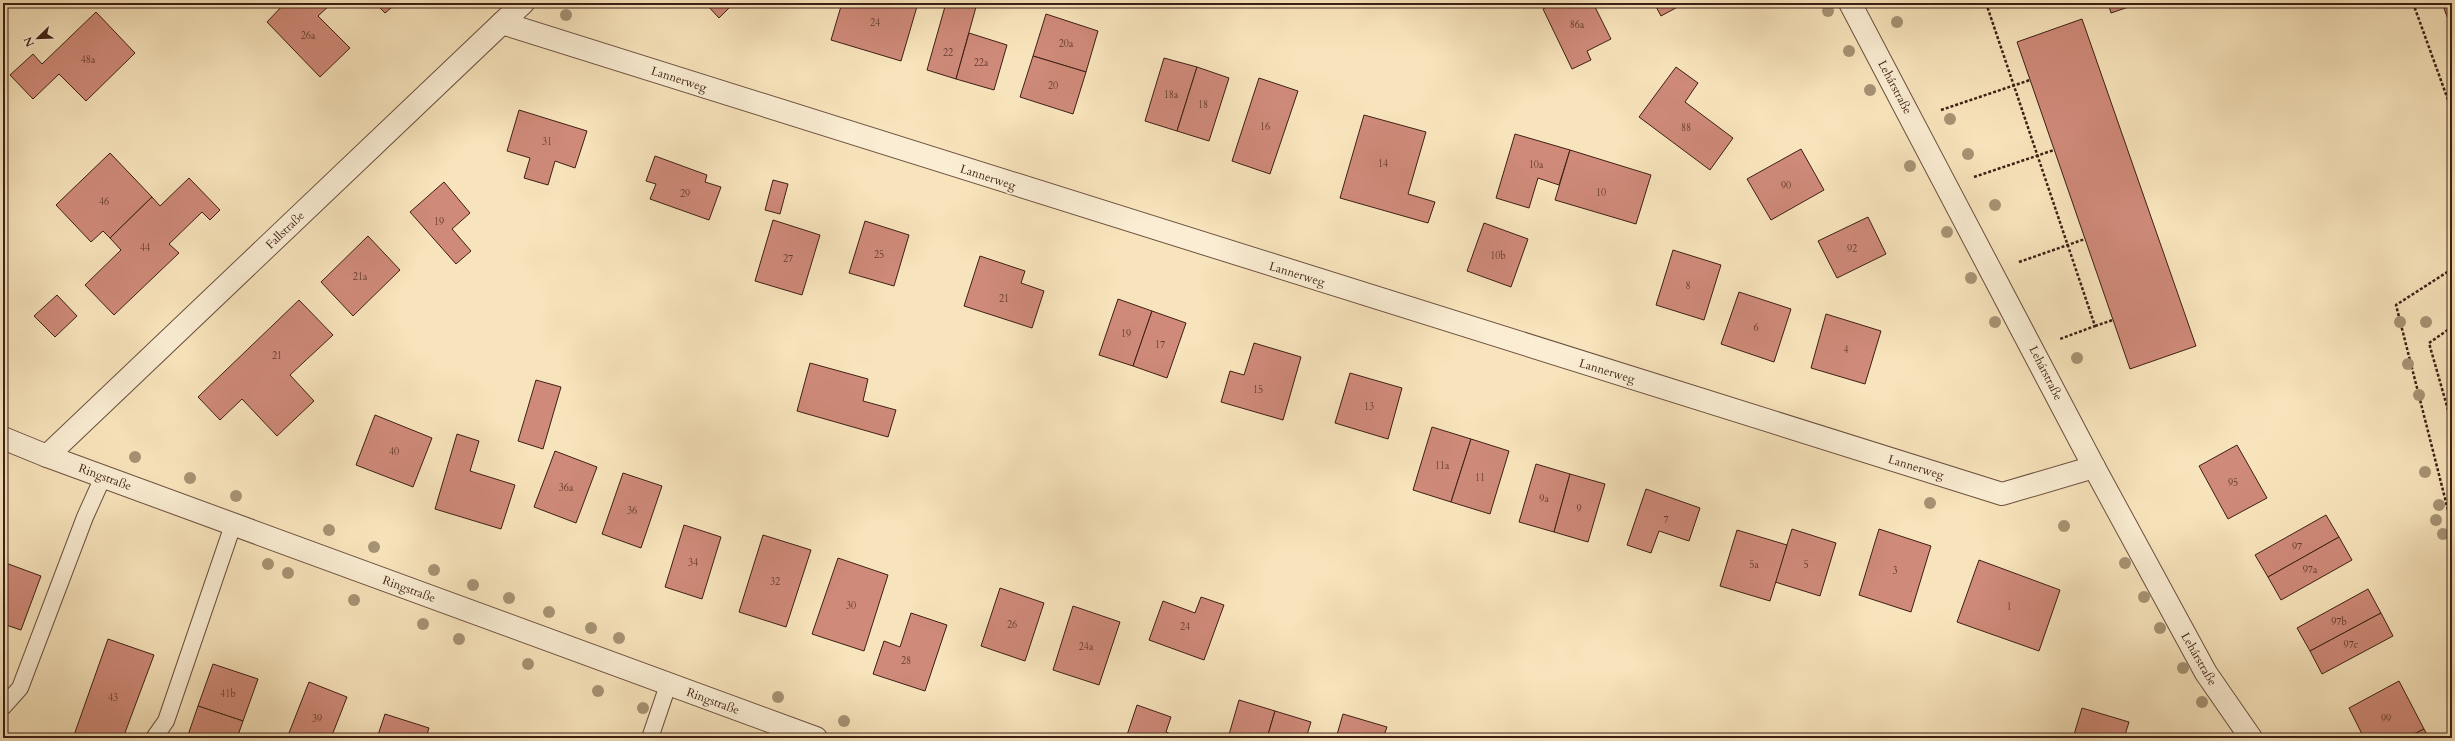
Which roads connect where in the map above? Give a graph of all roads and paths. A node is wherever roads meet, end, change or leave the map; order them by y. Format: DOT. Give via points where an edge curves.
graph roads {
  1 [pos="522,3"];
  2 [pos="1850,3"];
  3 [pos="1986,3"];
  4 [pos="2413,3"];
  5 [pos="502,23"];
  6 [pos="2030,80"];
  7 [pos="2014,86"];
  8 [pos="2452,111"];
  9 [pos="1912,120"];
  10 [pos="2054,150"];
  11 [pos="2037,156"];
  12 [pos="1947,186"];
  13 [pos="2085,239"];
  14 [pos="2067,245"];
  15 [pos="2452,269"];
  16 [pos="1992,271"];
  17 [pos="2113,320"];
  18 [pos="2095,326"];
  19 [pos="2452,327"];
  20 [pos="2034,348"];
  21 [pos="2452,424"];
  22 [pos="3,438"];
  23 [pos="47,456"];
  24 [pos="2094,467"];
  25 [pos="103,477"];
  26 [pos="233,525"];
  27 [pos="2452,526"];
  28 [pos="668,685"];
  29 [pos="3,707"];
  30 [pos="154,738"];
  31 [pos="650,738"];
  32 [pos="816,738"];
  33 [pos="2251,738"];
  1 -- 5 [label="street, Fallstraße"];
  2 -- 9 [label="street, Lehárstraße"];
  3 -- 7 [label="path"];
  4 -- 8 [label="path"];
  5 -- 23 [label="street, Fallstraße"];
  5 -- 24 [label="street, Lannerweg" via="2002,494"];
  6 -- 7 [label="path"];
  7 -- 9 [label="path"];
  7 -- 11 [label="path"];
  9 -- 12 [label="street, Lehárstraße"];
  10 -- 11 [label="path"];
  11 -- 12 [label="path"];
  11 -- 14 [label="path"];
  12 -- 16 [label="street, Lehárstraße"];
  13 -- 14 [label="path"];
  14 -- 16 [label="path"];
  14 -- 18 [label="path"];
  15 -- 27 [label="path" via="2396,305"];
  16 -- 20 [label="street, Lehárstraße"];
  17 -- 18 [label="path"];
  18 -- 20 [label="path"];
  19 -- 21 [label="path" via="2429,343"];
  20 -- 24 [label="street, Lehárstraße"];
  22 -- 23 [label="street, Ringstraße"];
  23 -- 25 [label="street, Ringstraße"];
  24 -- 33 [label="street, Lehárstraße" via="2206,674"];
  25 -- 26 [label="street, Ringstraße"];
  25 -- 29 [label="lane" via="85,517 20,688"];
  26 -- 28 [label="street, Ringstraße"];
  26 -- 30 [label="lane" via="166,721"];
  28 -- 31 [label="lane"];
  28 -- 32 [label="street, Ringstraße"];
}
